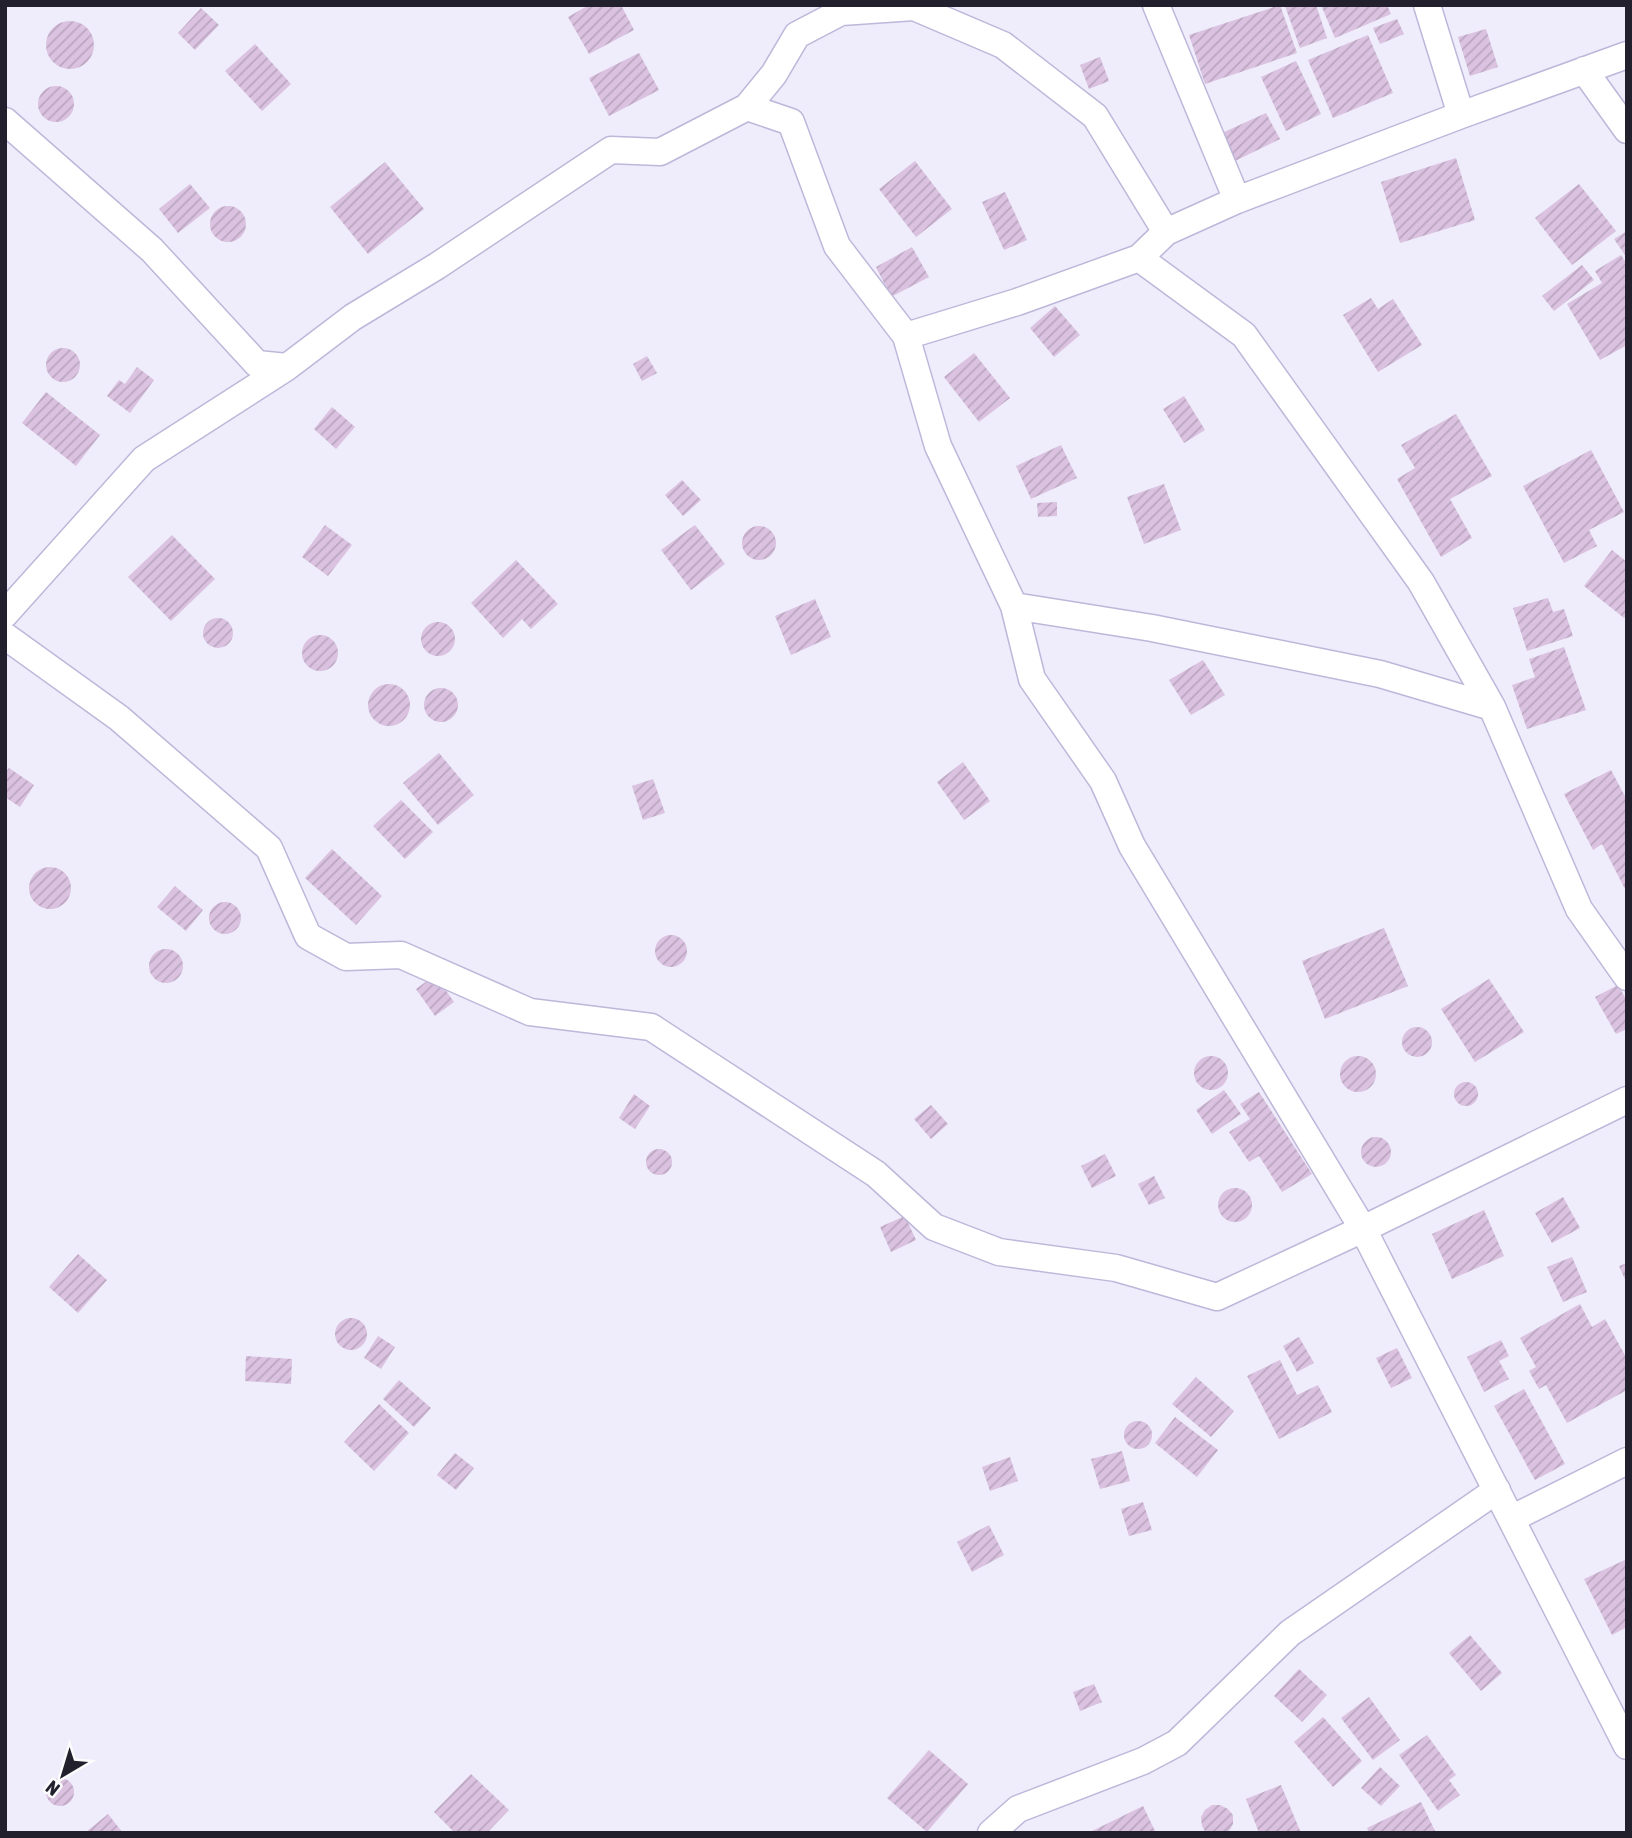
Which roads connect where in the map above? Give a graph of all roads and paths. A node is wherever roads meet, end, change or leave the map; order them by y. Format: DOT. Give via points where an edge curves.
graph roads {
  1 [pos="1156,5"];
  2 [pos="1427,5"];
  3 [pos="1627,55"];
  4 [pos="1584,70"];
  5 [pos="747,107"];
  6 [pos="1461,115"];
  7 [pos="5,121"];
  8 [pos="1627,130"];
  9 [pos="1237,201"];
  10 [pos="1166,232"];
  11 [pos="1139,258"];
  12 [pos="906,336"];
  13 [pos="287,367"];
  14 [pos="1014,606"];
  15 [pos="5,614"];
  16 [pos="5,636"];
  17 [pos="1492,707"];
  18 [pos="1627,976"];
  19 [pos="1627,1100"];
  20 [pos="1363,1229"];
  21 [pos="1627,1461"];
  22 [pos="1497,1490"];
  23 [pos="1511,1519"];
  24 [pos="1627,1746"];
  25 [pos="991,1833"];
  1 -- 9 [label="street"];
  2 -- 6 [label="street"];
  3 -- 4 [label="street"];
  4 -- 6 [label="street"];
  4 -- 8 [label="street"];
  5 -- 10 [label="street" via="797,35 841,12 914,7 1003,45 1096,116"];
  5 -- 12 [label="street" via="791,122 837,246"];
  5 -- 13 [label="street" via="660,152 611,150 353,317"];
  6 -- 9 [label="street"];
  7 -- 13 [label="street" via="152,250 257,364"];
  9 -- 10 [label="street"];
  10 -- 11 [label="street"];
  11 -- 12 [label="street"];
  11 -- 17 [label="street" via="1244,335 1421,582"];
  12 -- 14 [label="street" via="938,446"];
  13 -- 15 [label="street" via="144,459"];
  14 -- 17 [label="street" via="1152,628 1380,674"];
  14 -- 20 [label="street" via="1032,678 1103,781 1132,846"];
  16 -- 20 [label="street" via="119,718 270,848 308,936 346,957 401,956 530,1012 652,1027 876,1174 934,1227 999,1252 1116,1268 1217,1297"];
  17 -- 18 [label="street" via="1579,909"];
  19 -- 20 [label="street"];
  20 -- 22 [label="street"];
  21 -- 23 [label="street"];
  22 -- 23 [label="street"];
  22 -- 25 [label="street" via="1290,1633 1177,1743 1018,1809"];
  23 -- 24 [label="street"];
}
